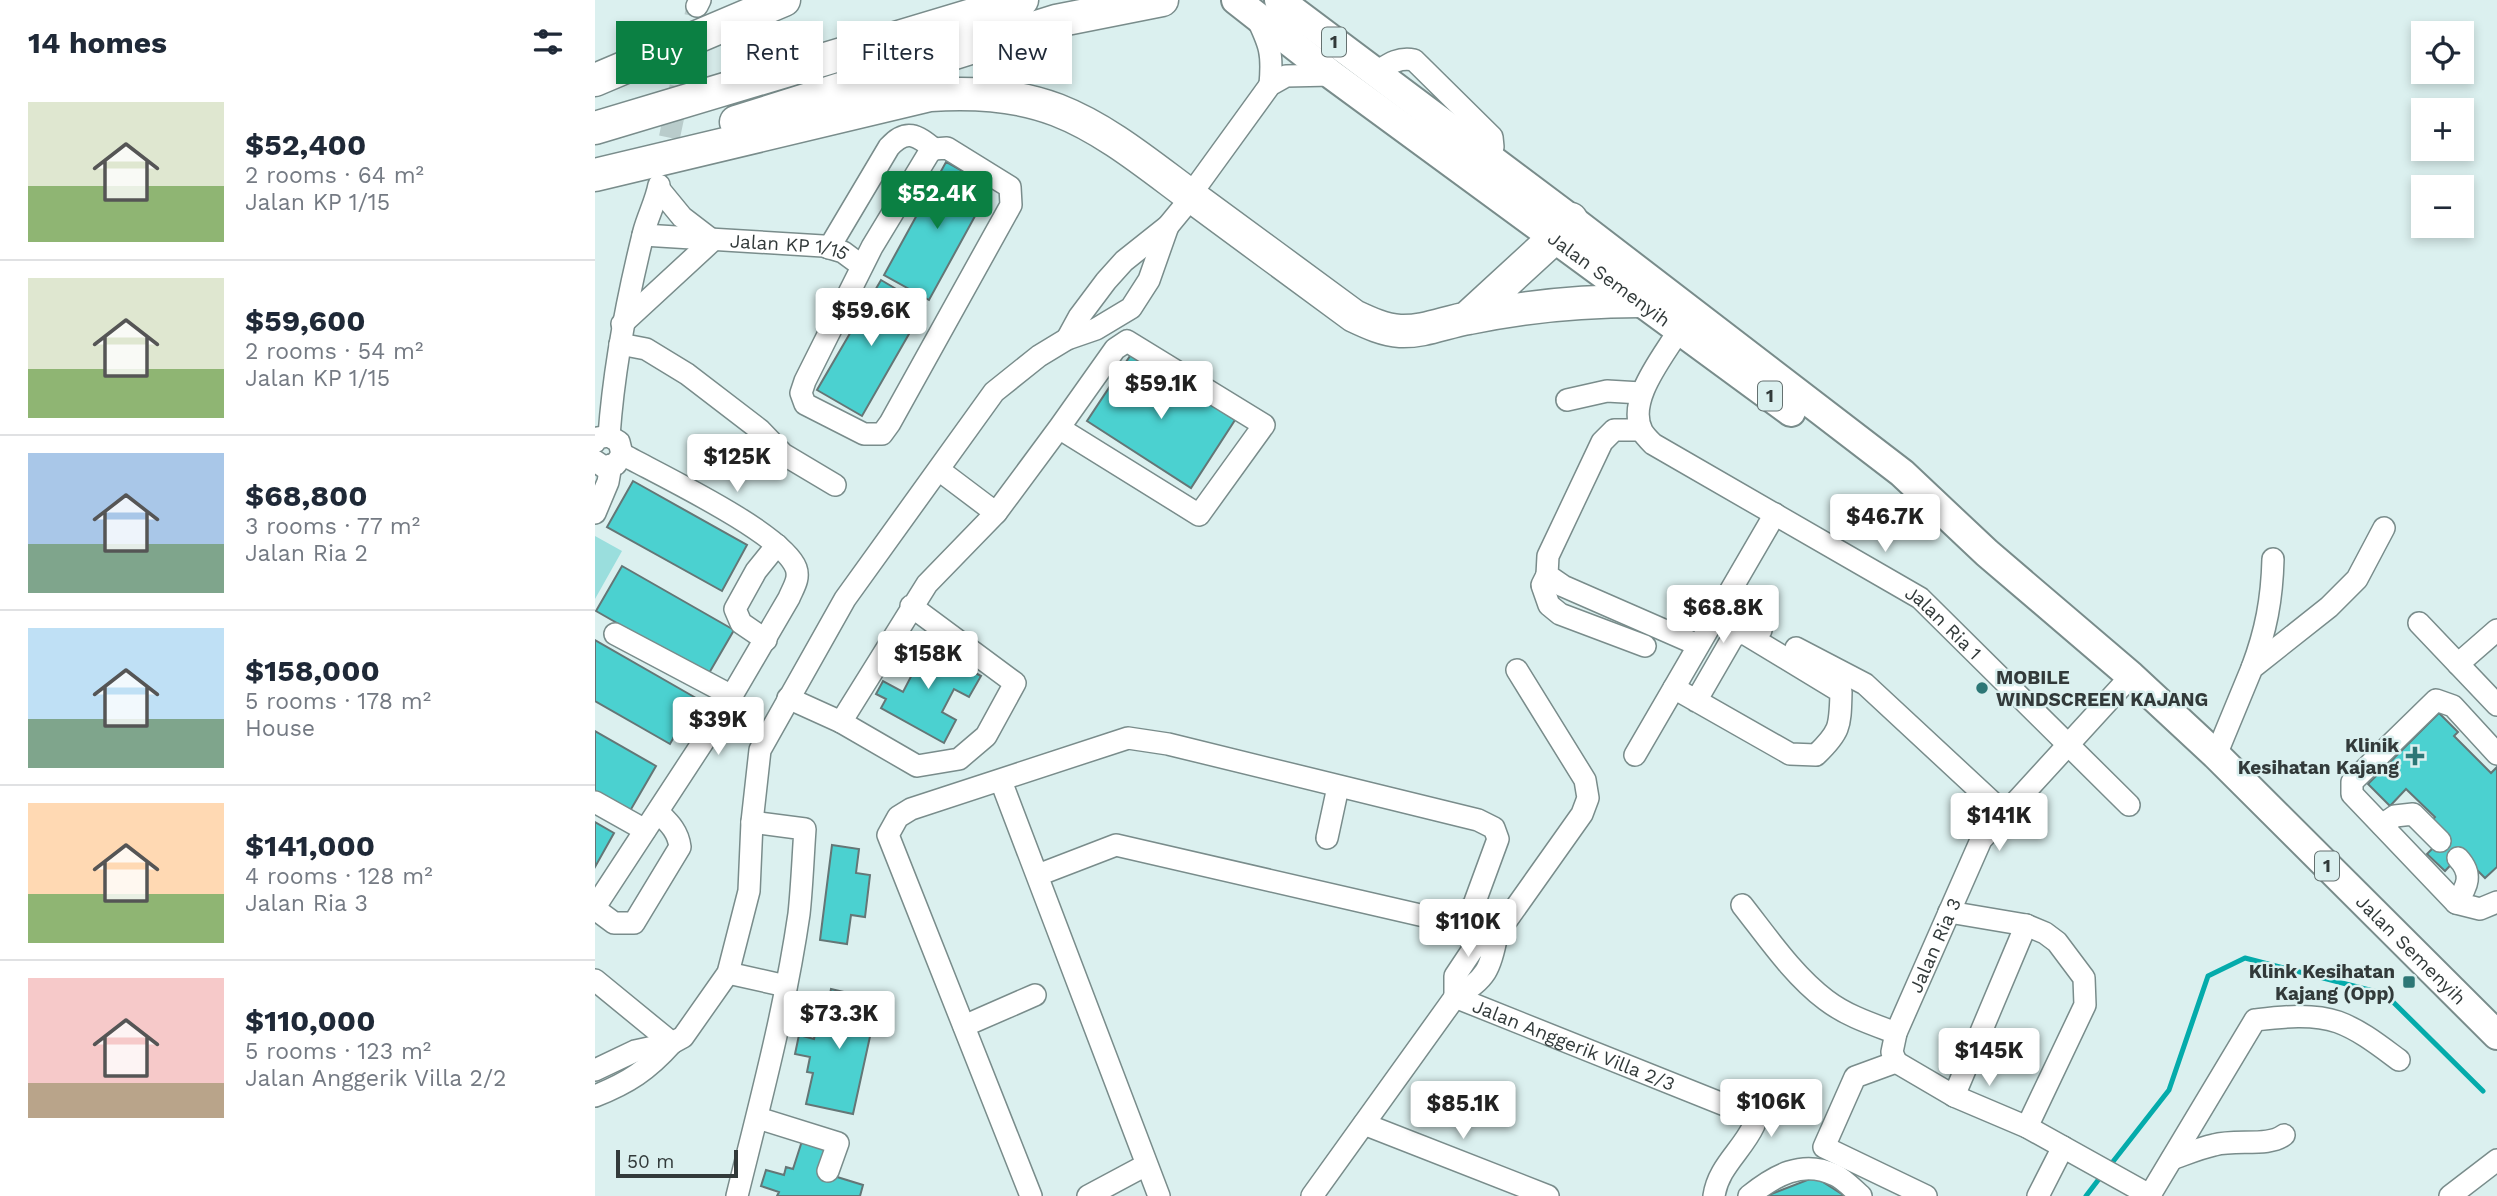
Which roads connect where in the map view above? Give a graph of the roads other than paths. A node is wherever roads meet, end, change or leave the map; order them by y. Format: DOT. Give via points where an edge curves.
graph roads {
  1 [pos="784,0"];
  2 [pos="1022,0"];
  3 [pos="1162,0"];
  4 [pos="1279,0"];
  5 [pos="1246,8"];
  6 [pos="1326,59"];
  7 [pos="595,80"];
  8 [pos="1270,85"];
  9 [pos="595,128"];
  10 [pos="934,149"];
  11 [pos="595,166"];
  12 [pos="595,174"];
  13 [pos="1199,183"];
  14 [pos="1182,209"];
  15 [pos="1168,226"];
  16 [pos="1563,229"];
  17 [pos="643,236"];
  18 [pos="712,241"];
  19 [pos="829,248"];
  20 [pos="862,266"];
  21 [pos="1641,301"];
  22 [pos="1467,318"];
  23 [pos="1679,330"];
  24 [pos="621,334"];
  25 [pos="1067,339"];
  26 [pos="1641,393"];
  27 [pos="1567,400"];
  28 [pos="1059,428"];
  29 [pos="1641,430"];
  30 [pos="599,438"];
  31 [pos="609,460"];
  32 [pos="939,470"];
  33 [pos="835,485"];
  34 [pos="595,513"];
  35 [pos="996,513"];
  36 [pos="1775,514"];
  37 [pos="2384,528"];
  38 [pos="777,545"];
  39 [pos="1987,553"];
  40 [pos="2273,559"];
  41 [pos="1546,575"];
  42 [pos="911,607"];
  43 [pos="1719,609"];
  44 [pos="2419,623"];
  45 [pos="2497,631"];
  46 [pos="615,634"];
  47 [pos="765,640"];
  48 [pos="1698,645"];
  49 [pos="1645,646"];
  50 [pos="2458,664"];
  51 [pos="2252,668"];
  52 [pos="1517,670"];
  53 [pos="2131,676"];
  54 [pos="1674,688"];
  55 [pos="732,696"];
  56 [pos="788,698"];
  57 [pos="1696,701"];
  58 [pos="2497,705"];
  59 [pos="841,722"];
  60 [pos="2068,743"];
  61 [pos="2497,754"];
  62 [pos="1635,755"];
  63 [pos="2216,755"];
  64 [pos="1001,781"];
  65 [pos="1338,787"];
  66 [pos="595,802"];
  67 [pos="2129,805"];
  68 [pos="657,812"];
  69 [pos="2005,814"];
  70 [pos="752,822"];
  71 [pos="2382,825"];
  72 [pos="645,830"];
  73 [pos="1327,838"];
  74 [pos="2440,841"];
  75 [pos="2458,858"];
  76 [pos="1038,875"];
  77 [pos="2497,902"];
  78 [pos="2456,903"];
  79 [pos="1742,905"];
  80 [pos="595,908"];
  81 [pos="1949,912"];
  82 [pos="2026,925"];
  83 [pos="727,973"];
  84 [pos="595,980"];
  85 [pos="786,986"];
  86 [pos="1035,995"];
  87 [pos="1455,998"];
  88 [pos="964,1026"];
  89 [pos="1896,1033"];
  90 [pos="2497,1035"];
  91 [pos="672,1043"];
  92 [pos="2399,1060"];
  93 [pos="1896,1062"];
  94 [pos="595,1070"];
  95 [pos="595,1096"];
  96 [pos="1954,1096"];
  97 [pos="758,1118"];
  98 [pos="1364,1124"];
  99 [pos="2027,1128"];
  100 [pos="2284,1135"];
  101 [pos="2072,1152"];
  102 [pos="2172,1159"];
  103 [pos="2497,1160"];
  104 [pos="1146,1166"];
  105 [pos="828,1171"];
  106 [pos="737,1196"];
  107 [pos="1031,1196"];
  108 [pos="1088,1196"];
  109 [pos="1159,1196"];
  110 [pos="1312,1196"];
  111 [pos="1548,1196"];
  112 [pos="1714,1196"];
  113 [pos="1749,1196"];
  114 [pos="1861,1196"];
  115 [pos="1926,1196"];
  116 [pos="2038,1196"];
  117 [pos="2150,1196"];
  118 [pos="2450,1196"];
  1 -- 7 [label="highway"];
  2 -- 9 [label="highway"];
  3 -- 11 [label="highway" via="1056,21"];
  4 -- 6 [label="main road, Jalan Semenyih / 1"];
  5 -- 6 [label="main road, Jalan Semenyih / 1"];
  5 -- 8 [label="street" via="1271,48"];
  6 -- 8 [label="street"];
  6 -- 16 [label="main road, Jalan Semenyih / 1"];
  6 -- 16 [label="main road, Jalan Semenyih / 1" via="1375,73 1489,158"];
  8 -- 13 [label="street"];
  10 -- 19 [label="street" via="911,134 897,139"];
  10 -- 20 [label="street, Jalan KP 1/15"];
  10 -- 20 [label="street, Jalan KP 1/15" via="947,148 1010,187 1011,205 882,434 864,434 805,404 801,393"];
  12 -- 22 [label="highway" via="930,95 974,93 1031,102 1056,109 1144,161 1354,316 1398,331 1424,331"];
  14 -- 15 [label="street"];
  15 -- 25 [label="street" via="1106,281"];
  15 -- 25 [label="street" via="1149,280 1131,308"];
  16 -- 21 [label="main road, Jalan Semenyih / 1"];
  16 -- 22 [label="highway"];
  16 -- 39 [label="main road, Jalan Semenyih / 1" via="1902,473"];
  17 -- 18 [label="street, Jalan KP 1/15"];
  17 -- 18 [label="street, Jalan KP 1/15" via="659,187 682,217"];
  17 -- 24 [label="street"];
  18 -- 19 [label="street, Jalan KP 1/15"];
  18 -- 24 [label="street, Jalan KP 1/15"];
  19 -- 20 [label="street, Jalan KP 1/15"];
  21 -- 22 [label="highway" via="1576,302"];
  21 -- 23 [label="main road, Jalan Semenyih / 1"];
  23 -- 26 [label="street"];
  23 -- 39 [label="main road, Jalan Semenyih / 1"];
  24 -- 30 [label="street"];
  24 -- 33 [label="street" via="687,374 760,430 783,454"];
  25 -- 32 [label="street" via="995,392"];
  26 -- 27 [label="street" via="1607,391"];
  26 -- 29 [label="street"];
  28 -- 28 [label="street" via="1199,515 1264,425 1127,341 1115,349"];
  28 -- 35 [label="street"];
  29 -- 36 [label="street, Jalan Ria 1" via="1653,444"];
  29 -- 41 [label="street" via="1614,430 1602,442 1548,556"];
  30 -- 31 [label="street" via="619,442"];
  31 -- 34 [label="street" via="608,482"];
  31 -- 38 [label="street" via="761,531"];
  32 -- 35 [label="street"];
  32 -- 56 [label="street" via="845,599"];
  35 -- 42 [label="street" via="927,584"];
  36 -- 43 [label="street"];
  36 -- 60 [label="street, Jalan Ria 1" via="1920,598"];
  37 -- 51 [label="street" via="2357,579"];
  38 -- 47 [label="street" via="796,567 797,579"];
  38 -- 47 [label="street" via="735,609 741,623"];
  39 -- 53 [label="main road, Jalan Semenyih / 1"];
  40 -- 51 [label="street" via="2265,633"];
  41 -- 48 [label="street"];
  41 -- 49 [label="street" via="1542,585 1549,604 1560,614"];
  42 -- 59 [label="street"];
  42 -- 59 [label="street" via="1015,683 986,736 959,759 917,766"];
  43 -- 48 [label="street"];
  43 -- 69 [label="street" via="1865,684"];
  44 -- 50 [label="street"];
  45 -- 50 [label="street"];
  46 -- 55 [label="street"];
  47 -- 55 [label="street"];
  48 -- 54 [label="street"];
  50 -- 58 [label="street"];
  51 -- 63 [label="street"];
  52 -- 87 [label="street" via="1585,780 1588,798 1583,814 1497,934 1473,949 1455,976"];
  53 -- 60 [label="street, Jalan Ria 3"];
  53 -- 63 [label="main road, Jalan Semenyih / 1"];
  54 -- 57 [label="street"];
  54 -- 62 [label="street"];
  55 -- 68 [label="street"];
  56 -- 59 [label="street"];
  56 -- 70 [label="street" via="760,750"];
  57 -- 57 [label="street" via="1790,754 1816,755 1836,735 1841,718 1841,692 1742,632 1733,637"];
  60 -- 67 [label="street, Jalan Ria 1"];
  60 -- 69 [label="street, Jalan Ria 3"];
  61 -- 71 [label="street" via="2453,706 2436,700 2352,782 2352,794"];
  63 -- 90 [label="main road, Jalan Semenyih / 1"];
  64 -- 65 [label="street" via="1128,738"];
  64 -- 76 [label="street"];
  64 -- 88 [label="street" via="911,809 898,817 888,835"];
  65 -- 73 [label="street"];
  65 -- 76 [label="street" via="1478,820 1494,828 1498,839 1473,907 1446,921 1116,845"];
  66 -- 72 [label="street"];
  68 -- 72 [label="street"];
  68 -- 80 [label="street" via="674,828 680,847 634,923 614,923"];
  69 -- 81 [label="street, Jalan Ria 3" via="1982,841"];
  70 -- 83 [label="street" via="749,891"];
  70 -- 85 [label="street" via="805,829 799,913"];
  71 -- 74 [label="street" via="2395,816 2413,814"];
  71 -- 78 [label="street"];
  72 -- 80 [label="street"];
  75 -- 78 [label="street" via="2466,866 2467,878"];
  76 -- 104 [label="street"];
  77 -- 78 [label="street" via="2480,909"];
  79 -- 89 [label="street" via="1793,968 1826,1000 1860,1020"];
  81 -- 82 [label="street"];
  81 -- 89 [label="street, Jalan Ria 3"];
  82 -- 96 [label="street"];
  82 -- 99 [label="street" via="2057,942 2084,978 2085,1005"];
  83 -- 85 [label="street"];
  83 -- 91 [label="street" via="683,1037"];
  84 -- 91 [label="street"];
  85 -- 97 [label="street"];
  86 -- 88 [label="street"];
  87 -- 98 [label="street"];
  87 -- 112 [label="street, Jalan Anggerik Villa 2/3" via="1750,1115 1754,1125 1716,1180"];
  88 -- 107 [label="street"];
  89 -- 93 [label="street, Jalan Ria 3" via="1892,1052"];
  91 -- 94 [label="street" via="635,1051"];
  91 -- 95 [label="street" via="651,1067 620,1087"];
  92 -- 102 [label="street" via="2336,1021 2294,1016 2255,1020"];
  93 -- 96 [label="street"];
  93 -- 115 [label="street" via="1855,1077 1824,1147"];
  96 -- 99 [label="street"];
  97 -- 105 [label="street" via="838,1143"];
  97 -- 106 [label="street"];
  98 -- 110 [label="street"];
  98 -- 111 [label="street"];
  99 -- 101 [label="street"];
  100 -- 102 [label="street" via="2277,1141 2214,1145"];
  101 -- 116 [label="street"];
  101 -- 117 [label="street"];
  102 -- 117 [label="street"];
  103 -- 118 [label="street"];
  104 -- 108 [label="street"];
  104 -- 109 [label="street"];
  113 -- 114 [label="street" via="1772,1178 1805,1167 1836,1175"];
}
